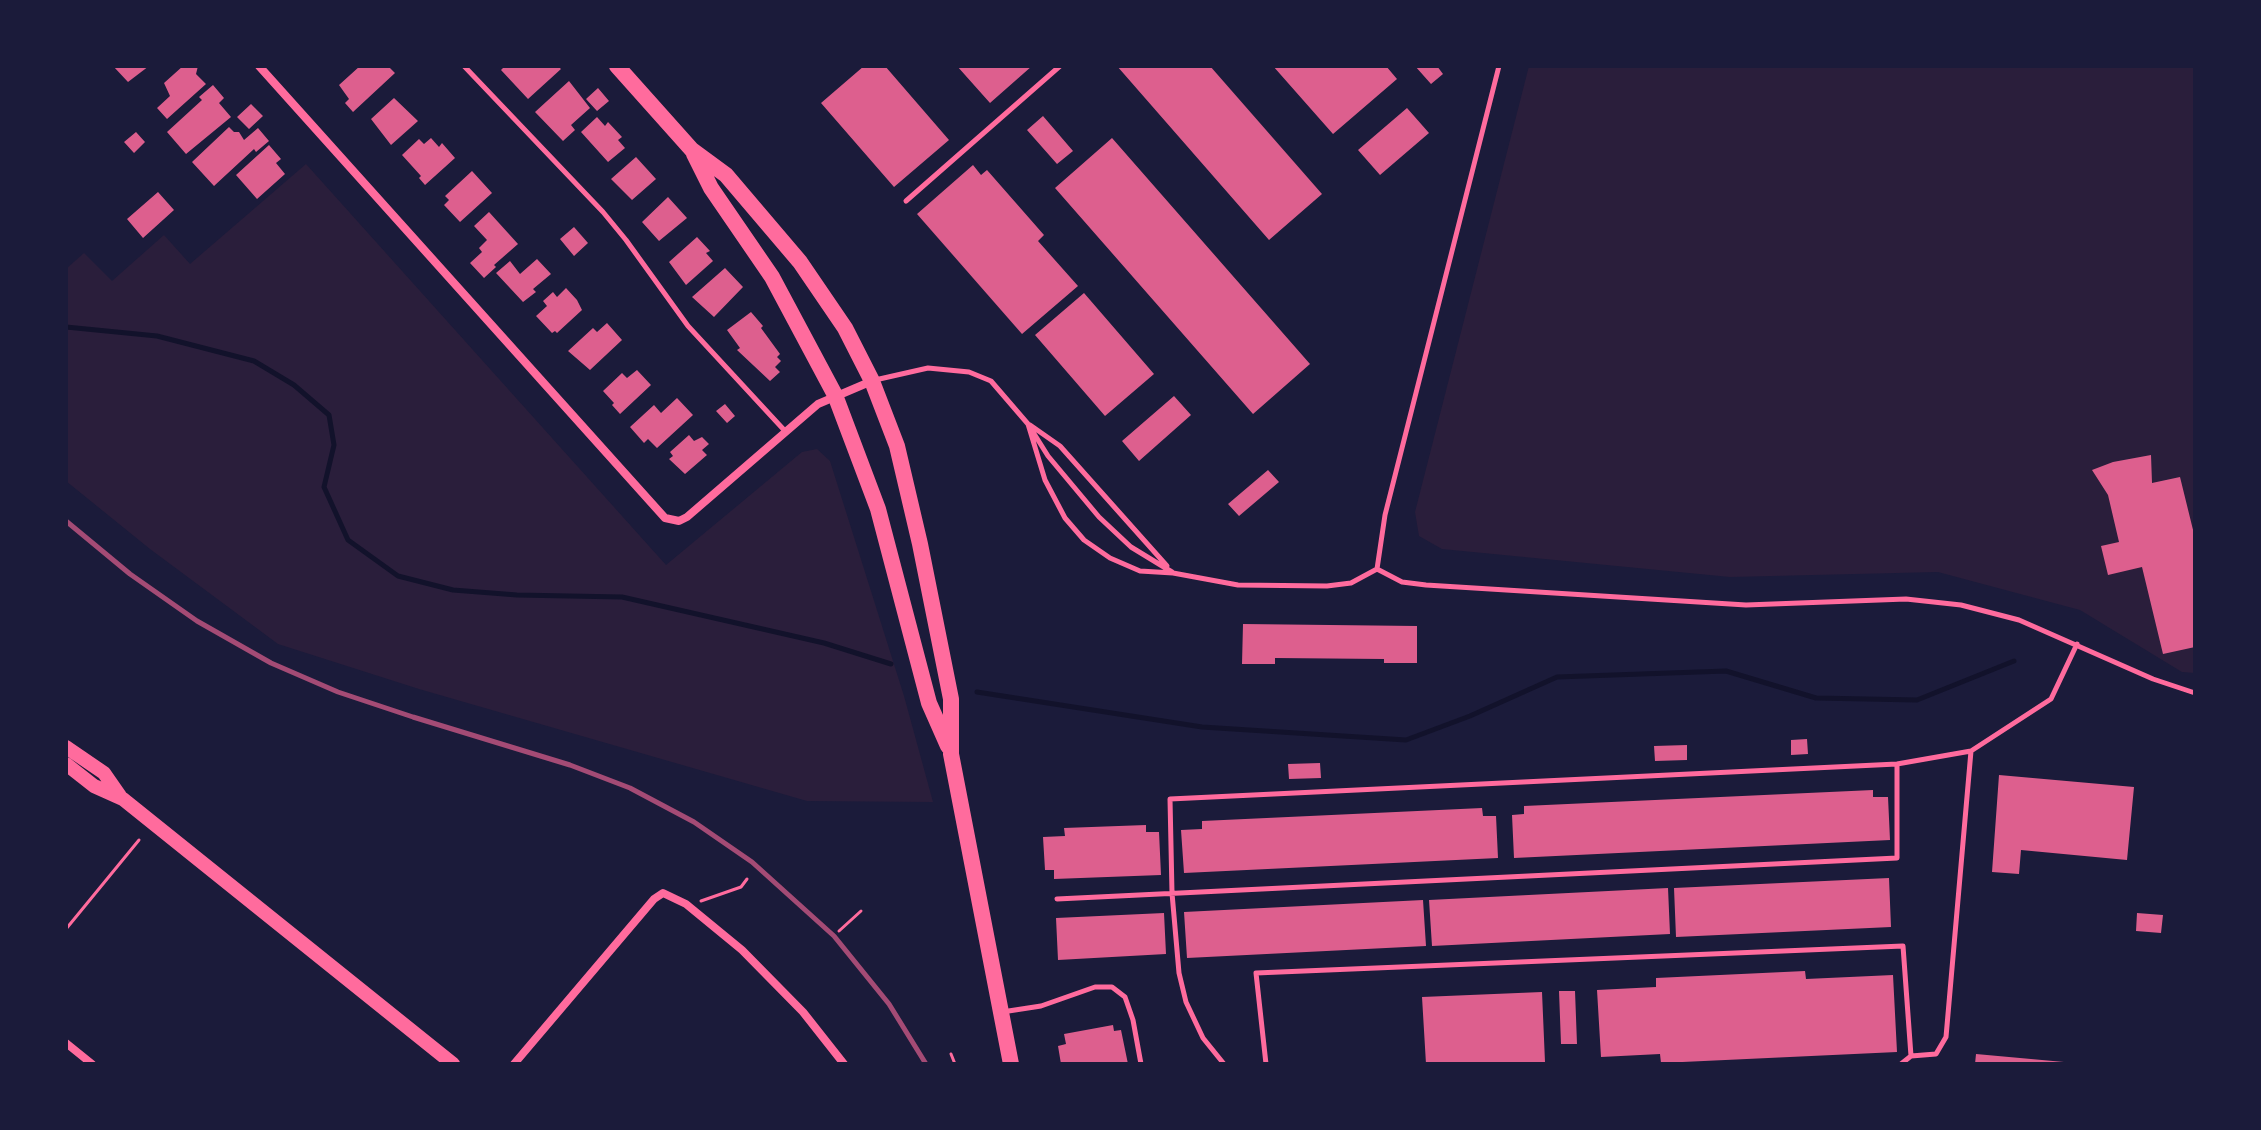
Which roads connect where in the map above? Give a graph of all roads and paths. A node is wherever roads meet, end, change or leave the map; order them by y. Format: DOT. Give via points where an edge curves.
graph roads {
  1 [pos="259,66"];
  2 [pos="464,66"];
  3 [pos="617,66"];
  4 [pos="1060,66"];
  5 [pos="1499,66"];
  6 [pos="692,150"];
  7 [pos="906,201"];
  8 [pos="872,381"];
  9 [pos="835,395"];
  10 [pos="1028,424"];
  11 [pos="785,431"];
  12 [pos="1377,569"];
  13 [pos="1173,573"];
  14 [pos="2077,644"];
  15 [pos="2195,693"];
  16 [pos="66,747"];
  17 [pos="1971,751"];
  18 [pos="951,754"];
  19 [pos="66,764"];
  20 [pos="1897,764"];
  21 [pos="123,799"];
  22 [pos="139,840"];
  23 [pos="747,879"];
  24 [pos="1172,893"];
  25 [pos="1057,899"];
  26 [pos="686,904"];
  27 [pos="861,911"];
  28 [pos="66,929"];
  29 [pos="839,931"];
  30 [pos="1001,1012"];
  31 [pos="66,1043"];
  32 [pos="951,1054"];
  33 [pos="1911,1056"];
  34 [pos="92,1064"];
  35 [pos="453,1064"];
  36 [pos="514,1064"];
  37 [pos="844,1064"];
  38 [pos="955,1064"];
  39 [pos="1011,1064"];
  40 [pos="1141,1064"];
  41 [pos="1224,1064"];
  42 [pos="1266,1064"];
  43 [pos="1901,1064"];
  1 -- 11 [label="street" via="665,518 687,517"];
  2 -- 11 [label="lane" via="603,212 688,326"];
  3 -- 6 [label="main road"];
  4 -- 7 [label="lane"];
  5 -- 12 [label="lane" via="1385,515"];
  6 -- 8 [label="main road" via="726,175 800,262 845,328"];
  6 -- 9 [label="main road" via="711,188 772,277"];
  8 -- 9 [label="street"];
  8 -- 10 [label="lane" via="920,369 969,372 991,381"];
  8 -- 18 [label="main road" via="897,446 920,544 951,699"];
  9 -- 11 [label="street"];
  9 -- 18 [label="main road" via="878,509 929,703"];
  10 -- 13 [label="lane" via="1060,446"];
  10 -- 13 [label="lane" via="1099,517 1131,547"];
  10 -- 13 [label="lane" via="1057,507 1084,540 1140,571"];
  12 -- 13 [label="lane" via="1351,583 1327,586 1238,585"];
  12 -- 14 [label="lane" via="1402,582 1426,585 1746,605 1906,599 1961,605 2019,620"];
  14 -- 15 [label="lane"];
  14 -- 17 [label="lane" via="2051,699"];
  16 -- 21 [label="main road" via="104,773"];
  17 -- 20 [label="lane"];
  17 -- 33 [label="lane" via="1946,1037 1936,1054"];
  18 -- 30 [label="main road"];
  19 -- 21 [label="main road" via="94,786"];
  20 -- 24 [label="lane" via="1897,858"];
  20 -- 24 [label="lane" via="1170,799"];
  21 -- 35 [label="main road"];
  22 -- 28 [label="path"];
  23 -- 26 [label="path" via="741,887"];
  24 -- 25 [label="lane"];
  24 -- 41 [label="lane" via="1186,1002 1203,1038"];
  26 -- 36 [label="street" via="663,893 654,899"];
  26 -- 37 [label="street" via="742,950 803,1012"];
  27 -- 29 [label="path"];
  30 -- 39 [label="main road"];
  30 -- 40 [label="lane" via="1112,987 1125,997"];
  31 -- 34 [label="street"];
  32 -- 38 [label="path"];
  33 -- 42 [label="lane" via="1903,946 1256,973"];
  33 -- 43 [label="lane"];
}
